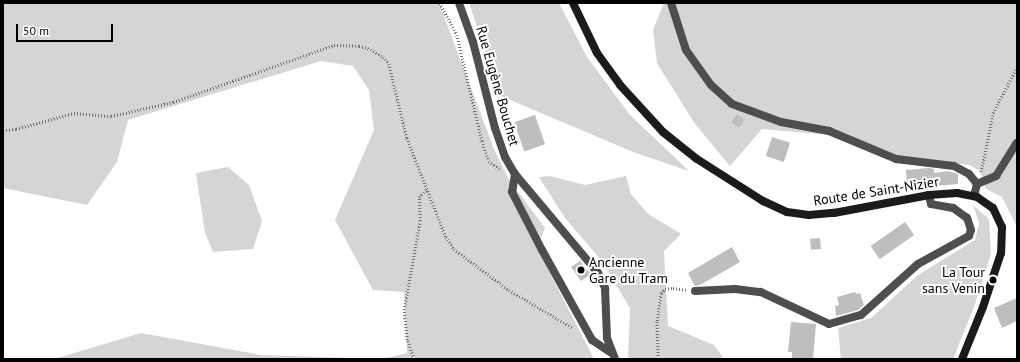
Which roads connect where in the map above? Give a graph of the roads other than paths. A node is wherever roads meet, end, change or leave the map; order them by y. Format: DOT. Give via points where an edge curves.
graph roads {
  1 [pos="460,3"];
  2 [pos="573,3"];
  3 [pos="671,3"];
  4 [pos="1017,143"];
  5 [pos="515,174"];
  6 [pos="977,184"];
  7 [pos="929,195"];
  8 [pos="974,196"];
  9 [pos="695,291"];
  10 [pos="613,356"];
  11 [pos="962,359"];
  1 -- 5 [label="street, Rue Eugène Bouchet" via="473,42 495,128 505,157"];
  2 -- 7 [label="main road, Route de Saint-Nizier" via="597,53 620,85 663,132 697,159 764,201 787,212 810,215 834,213"];
  3 -- 6 [label="street" via="686,50 711,85 732,104 781,122 829,131 896,159 954,166 970,174"];
  4 -- 6 [label="street" via="996,176"];
  5 -- 10 [label="street" via="512,192 588,334"];
  5 -- 10 [label="street, Rue Eugène Bouchet" via="598,273 607,298 606,323"];
  6 -- 8 [label="street"];
  7 -- 8 [label="main road, Route de Saint-Nizier" via="958,193"];
  7 -- 9 [label="street" via="931,204 953,208 968,218 971,225 969,236 918,264 861,315 829,324 761,292 735,289"];
  8 -- 11 [label="main road, Route de Saint-Nizier" via="987,203 997,214 1003,239 991,286"];
}
